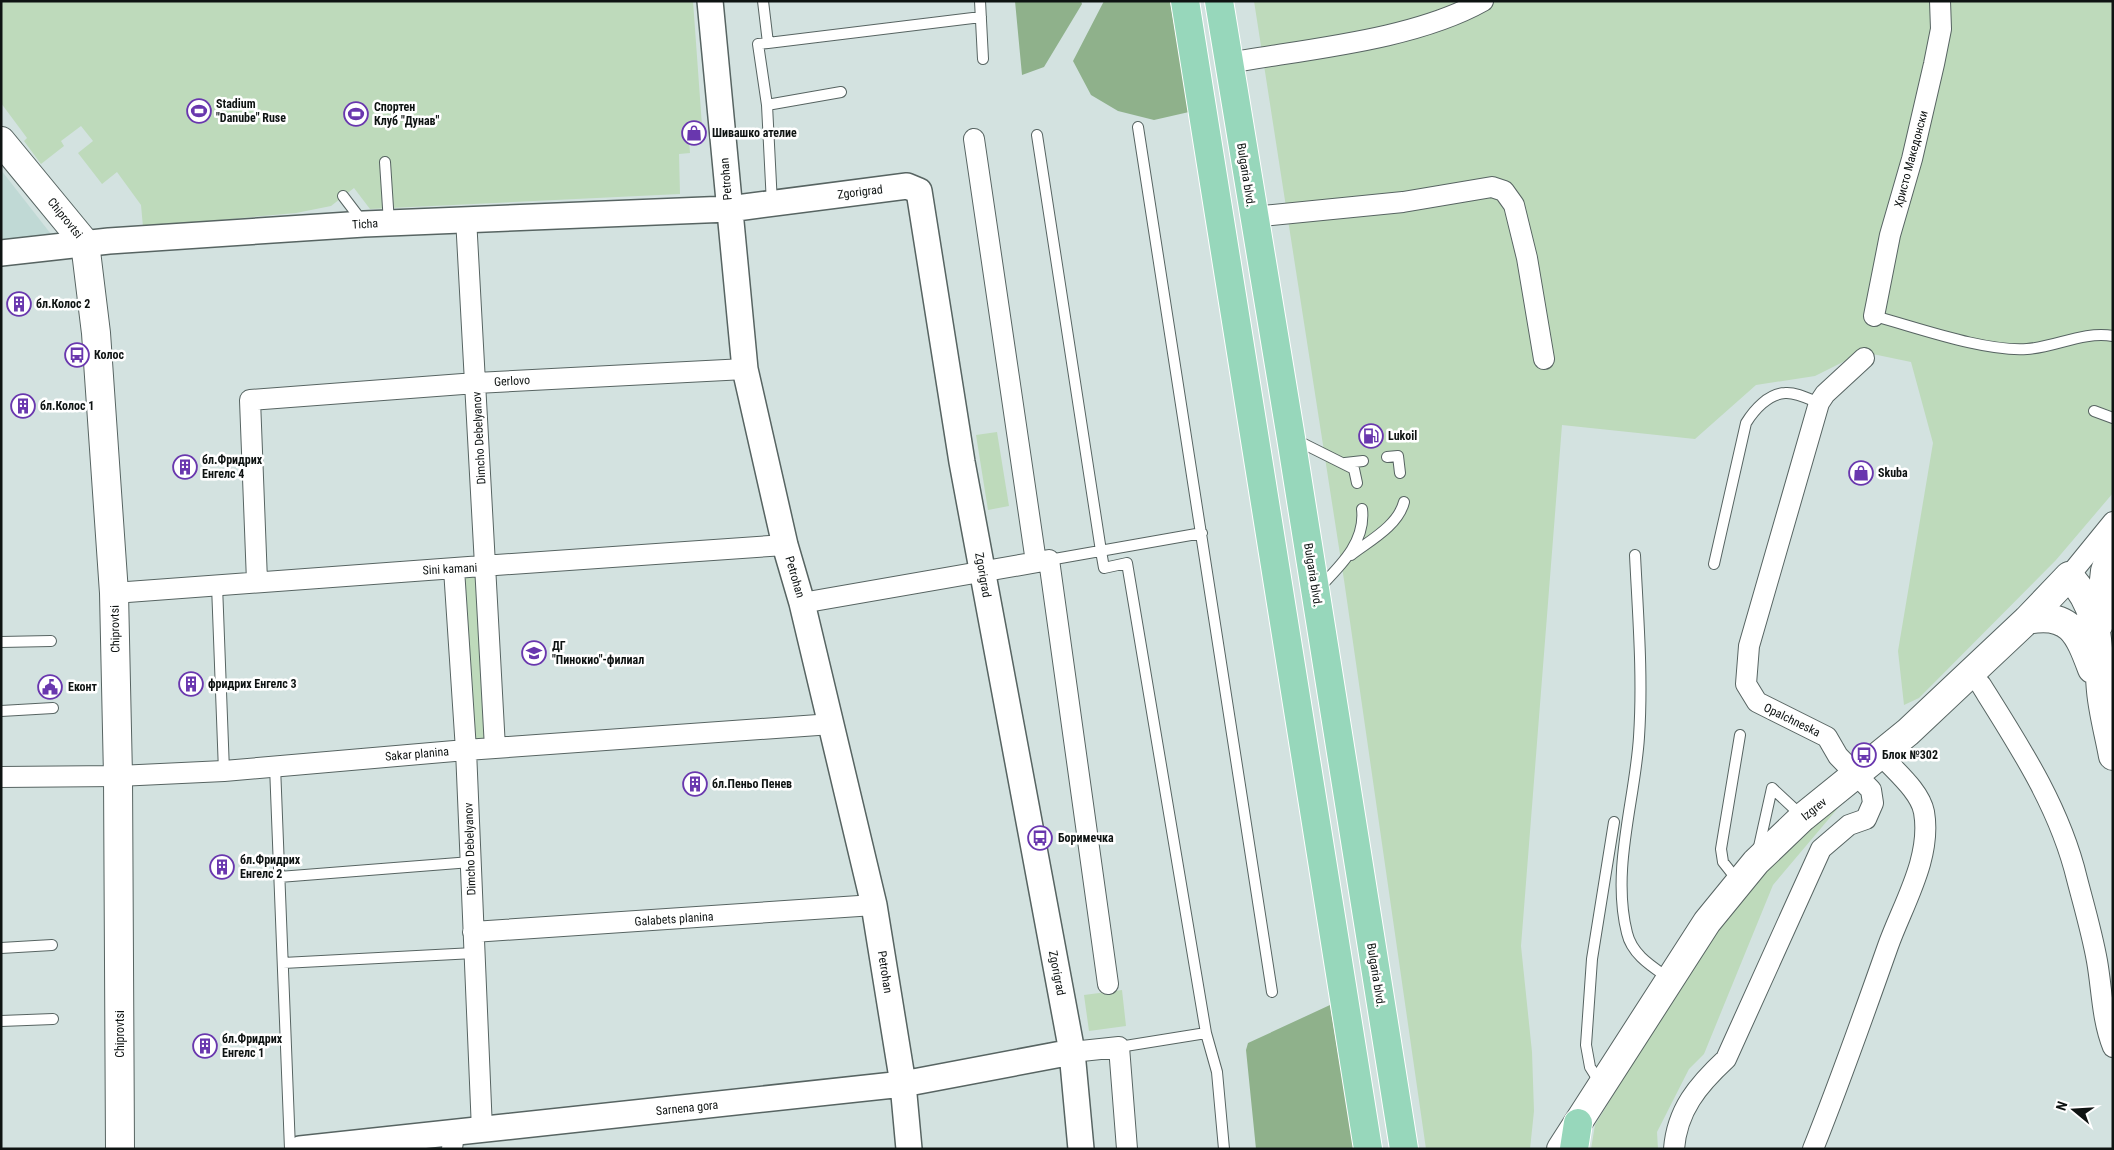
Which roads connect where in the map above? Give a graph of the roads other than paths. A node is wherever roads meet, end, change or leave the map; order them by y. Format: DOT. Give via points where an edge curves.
graph roads {
  1 [pos="710,1"];
  2 [pos="763,1"];
  3 [pos="980,1"];
  4 [pos="1185,1"];
  5 [pos="1219,1"];
  6 [pos="1483,1"];
  7 [pos="1940,1"];
  8 [pos="981,17"];
  9 [pos="768,43"];
  10 [pos="983,59"];
  11 [pos="1228,63"];
  12 [pos="841,92"];
  13 [pos="767,105"];
  14 [pos="1138,127"];
  15 [pos="1037,136"];
  16 [pos="974,139"];
  17 [pos="1,141"];
  18 [pos="385,162"];
  19 [pos="343,196"];
  20 [pos="772,204"];
  21 [pos="729,209"];
  22 [pos="1253,217"];
  23 [pos="466,218"];
  24 [pos="389,223"];
  25 [pos="364,224"];
  26 [pos="85,243"];
  27 [pos="1,254"];
  28 [pos="1874,316"];
  29 [pos="2113,336"];
  30 [pos="1864,358"];
  31 [pos="1544,359"];
  32 [pos="745,369"];
  33 [pos="476,383"];
  34 [pos="1819,402"];
  35 [pos="2094,411"];
  36 [pos="2113,418"];
  37 [pos="1291,438"];
  38 [pos="1387,457"];
  39 [pos="1363,461"];
  40 [pos="1345,463"];
  41 [pos="1400,473"];
  42 [pos="1357,483"];
  43 [pos="1404,502"];
  44 [pos="1362,509"];
  45 [pos="2113,522"];
  46 [pos="1202,533"];
  47 [pos="785,544"];
  48 [pos="2113,547"];
  49 [pos="1101,551"];
  50 [pos="1350,555"];
  51 [pos="1635,555"];
  52 [pos="1042,561"];
  53 [pos="1714,564"];
  54 [pos="485,567"];
  55 [pos="454,569"];
  56 [pos="983,571"];
  57 [pos="2068,578"];
  58 [pos="258,580"];
  59 [pos="217,584"];
  60 [pos="1316,591"];
  61 [pos="114,593"];
  62 [pos="802,603"];
  63 [pos="2027,620"];
  64 [pos="2089,639"];
  65 [pos="52,640"];
  66 [pos="1,642"];
  67 [pos="1981,685"];
  68 [pos="54,708"];
  69 [pos="1,711"];
  70 [pos="832,724"];
  71 [pos="1740,734"];
  72 [pos="495,748"];
  73 [pos="466,750"];
  74 [pos="1881,755"];
  75 [pos="2113,756"];
  76 [pos="275,766"];
  77 [pos="224,771"];
  78 [pos="1856,775"];
  79 [pos="118,776"];
  80 [pos="1,777"];
  81 [pos="1803,817"];
  82 [pos="1614,822"];
  83 [pos="470,862"];
  84 [pos="1747,872"];
  85 [pos="279,877"];
  86 [pos="874,905"];
  87 [pos="473,932"];
  88 [pos="52,945"];
  89 [pos="1,948"];
  90 [pos="474,953"];
  91 [pos="283,963"];
  92 [pos="1671,979"];
  93 [pos="1108,984"];
  94 [pos="1272,992"];
  95 [pos="53,1019"];
  96 [pos="1,1021"];
  97 [pos="1206,1033"];
  98 [pos="1119,1047"];
  99 [pos="2113,1047"];
  100 [pos="1072,1052"];
  101 [pos="903,1084"];
  102 [pos="1602,1086"];
  103 [pos="482,1130"];
  104 [pos="453,1141"];
  105 [pos="1569,1142"];
  106 [pos="120,1149"];
  107 [pos="290,1149"];
  108 [pos="300,1149"];
  109 [pos="909,1149"];
  110 [pos="1081,1149"];
  111 [pos="1126,1149"];
  112 [pos="1224,1149"];
  113 [pos="1368,1149"];
  114 [pos="1404,1149"];
  115 [pos="1674,1149"];
  116 [pos="1813,1149"];
  1 -- 21 [label="street, Petrohan"];
  2 -- 9 [label="lane"];
  3 -- 8 [label="lane"];
  4 -- 113 [label="highway"];
  5 -- 11 [label="highway, Bulgaria blvd."];
  6 -- 11 [label="street" via="1461,14 1388,35"];
  7 -- 28 [label="street, Христо Македонски" via="1941,29 1934,64 1890,235"];
  8 -- 9 [label="lane"];
  8 -- 10 [label="lane"];
  9 -- 13 [label="lane" via="758,44"];
  11 -- 22 [label="highway, Bulgaria blvd."];
  12 -- 13 [label="lane"];
  13 -- 20 [label="lane"];
  14 -- 46 [label="lane"];
  15 -- 49 [label="lane"];
  16 -- 52 [label="street"];
  17 -- 26 [label="main road, Chiprovtsi"];
  18 -- 24 [label="lane"];
  19 -- 25 [label="lane"];
  20 -- 21 [label="street, Zgorigrad"];
  20 -- 56 [label="street, Zgorigrad" via="907,186 919,191 962,462"];
  21 -- 23 [label="street, Ticha"];
  21 -- 32 [label="street, Petrohan"];
  22 -- 31 [label="street" via="1403,202 1492,187 1504,191 1514,205 1527,258"];
  22 -- 37 [label="highway, Bulgaria blvd."];
  23 -- 24 [label="street, Ticha"];
  23 -- 33 [label="street, Dimcho Debelyanov"];
  24 -- 25 [label="street, Ticha"];
  25 -- 26 [label="street, Ticha"];
  26 -- 27 [label="street, Ticha"];
  26 -- 61 [label="main road, Chiprovtsi" via="96,333"];
  28 -- 29 [label="lane" via="1947,337 2003,348 2026,349 2088,335"];
  30 -- 34 [label="street"];
  32 -- 33 [label="street, Gerlovo"];
  32 -- 47 [label="street, Petrohan"];
  33 -- 54 [label="street, Dimcho Debelyanov"];
  33 -- 58 [label="street, Gerlovo" via="250,400"];
  34 -- 53 [label="lane" via="1785,393 1771,397 1754,410 1746,423"];
  34 -- 78 [label="street, Opalchneska" via="1749,646 1746,684 1757,702 1827,737 1838,756"];
  35 -- 36 [label="lane"];
  37 -- 40 [label="lane"];
  37 -- 60 [label="highway, Bulgaria blvd."];
  38 -- 41 [label="lane" via="1398,456"];
  39 -- 40 [label="lane"];
  40 -- 42 [label="lane" via="1354,469"];
  43 -- 50 [label="lane" via="1393,523"];
  44 -- 50 [label="lane" via="1364,522"];
  45 -- 57 [label="street, Izgrev"];
  46 -- 49 [label="lane"];
  46 -- 94 [label="lane"];
  47 -- 54 [label="street, Sini kamani"];
  47 -- 62 [label="street, Petrohan"];
  48 -- 64 [label="main road" via="2104,571"];
  49 -- 52 [label="lane"];
  49 -- 97 [label="lane" via="1104,568 1128,563"];
  50 -- 60 [label="lane"];
  51 -- 92 [label="lane" via="1641,696 1623,898 1627,934 1633,946 1650,965"];
  52 -- 56 [label="street"];
  52 -- 93 [label="street"];
  54 -- 55 [label="street, Sini kamani"];
  54 -- 72 [label="street, Dimcho Debelyanov"];
  55 -- 58 [label="street, Sini kamani"];
  55 -- 73 [label="street, Dimcho Debelyanov"];
  56 -- 62 [label="street"];
  56 -- 100 [label="street, Zgorigrad"];
  57 -- 63 [label="main road, Izgrev"];
  57 -- 64 [label="main road" via="2089,603"];
  58 -- 59 [label="street, Sini kamani"];
  59 -- 61 [label="street, Sini kamani"];
  59 -- 77 [label="lane"];
  60 -- 114 [label="highway, Bulgaria blvd."];
  61 -- 79 [label="main road, Chiprovtsi"];
  62 -- 70 [label="street, Petrohan"];
  63 -- 64 [label="main road" via="2051,618 2061,621"];
  63 -- 74 [label="main road, Izgrev"];
  64 -- 75 [label="main road"];
  65 -- 66 [label="lane"];
  67 -- 99 [label="street" via="2026,757 2062,829 2077,877 2096,959 2107,1033"];
  68 -- 69 [label="lane"];
  70 -- 72 [label="street, Sakar planina"];
  70 -- 86 [label="street, Petrohan"];
  71 -- 84 [label="lane" via="1721,849 1723,862"];
  72 -- 73 [label="street, Sakar planina"];
  73 -- 76 [label="street, Sakar planina"];
  73 -- 83 [label="street, Dimcho Debelyanov"];
  74 -- 78 [label="main road, Izgrev"];
  74 -- 116 [label="street" via="1916,795 1924,810 1925,843 1915,880"];
  76 -- 77 [label="street, Sakar planina"];
  76 -- 85 [label="lane"];
  77 -- 79 [label="street, Sakar planina"];
  78 -- 81 [label="main road, Izgrev"];
  78 -- 115 [label="street, Opalchneska" via="1871,790 1873,803 1866,819 1849,825 1821,849 1726,1059 1687,1101 1675,1132"];
  79 -- 80 [label="street, Sakar planina"];
  79 -- 106 [label="main road, Chiprovtsi"];
  81 -- 84 [label="main road, Izgrev"];
  81 -- 84 [label="lane" via="1772,788"];
  82 -- 102 [label="lane" via="1592,959 1586,1045 1590,1067"];
  83 -- 85 [label="lane"];
  83 -- 87 [label="street, Dimcho Debelyanov"];
  84 -- 92 [label="main road, Izgrev" via="1707,922"];
  85 -- 91 [label="lane"];
  86 -- 87 [label="street, Galabets planina"];
  86 -- 101 [label="street, Petrohan"];
  87 -- 90 [label="street, Dimcho Debelyanov"];
  88 -- 89 [label="lane"];
  90 -- 91 [label="lane"];
  90 -- 103 [label="street, Dimcho Debelyanov"];
  91 -- 107 [label="lane"];
  92 -- 102 [label="main road, Izgrev"];
  95 -- 96 [label="lane"];
  97 -- 98 [label="lane"];
  97 -- 112 [label="lane" via="1217,1072"];
  98 -- 100 [label="street"];
  98 -- 111 [label="street"];
  100 -- 101 [label="street, Sarnena gora"];
  100 -- 110 [label="street, Zgorigrad"];
  101 -- 103 [label="street, Sarnena gora"];
  101 -- 109 [label="street, Petrohan"];
  102 -- 105 [label="main road, Izgrev"];
  103 -- 104 [label="street, Sarnena gora"];
  104 -- 108 [label="street, Sarnena gora"];
}
